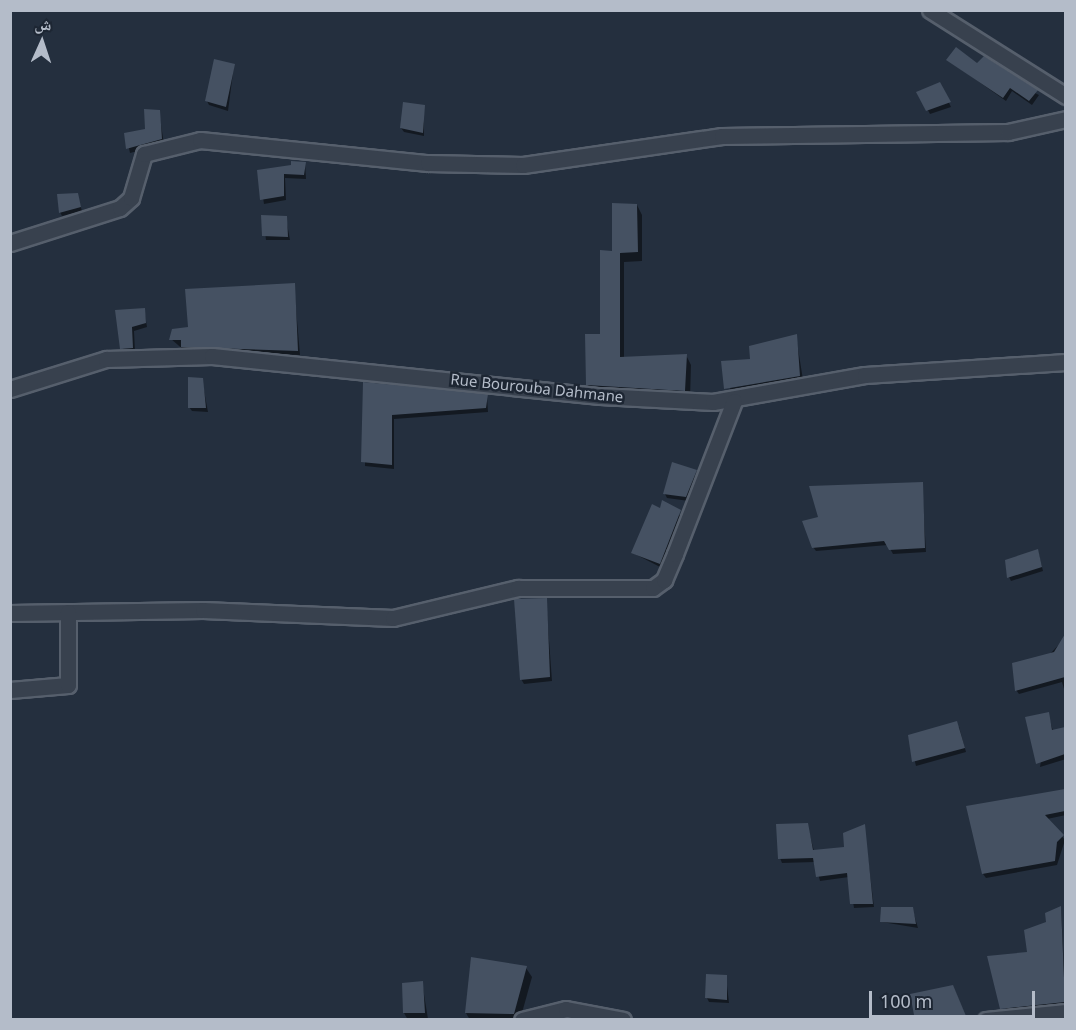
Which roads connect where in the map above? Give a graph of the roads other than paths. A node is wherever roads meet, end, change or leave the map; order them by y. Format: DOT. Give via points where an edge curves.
graph roads {
  1 [pos="930,10"];
  2 [pos="1065,96"];
  3 [pos="1065,119"];
  4 [pos="10,243"];
  5 [pos="1065,363"];
  6 [pos="10,389"];
  7 [pos="734,401"];
  8 [pos="68,612"];
  9 [pos="10,613"];
  10 [pos="10,690"];
  11 [pos="1065,1012"];
  12 [pos="522,1020"];
  13 [pos="623,1020"];
  14 [pos="986,1020"];
  1 -- 2 [label="street"];
  3 -- 4 [label="street" via="1008,132 722,136 596,159 489,166 200,140 144,154 131,198 120,207"];
  5 -- 7 [label="street, Rue Bourouba Dahmane" via="866,375"];
  6 -- 7 [label="street, Rue Bourouba Dahmane" via="106,359 212,356 600,396"];
  7 -- 8 [label="street" via="664,580 653,588 518,588 393,618 203,610"];
  8 -- 9 [label="street"];
  8 -- 10 [label="street" via="68,685"];
  11 -- 14 [label="street"];
  12 -- 13 [label="street" via="566,1009"];
}
